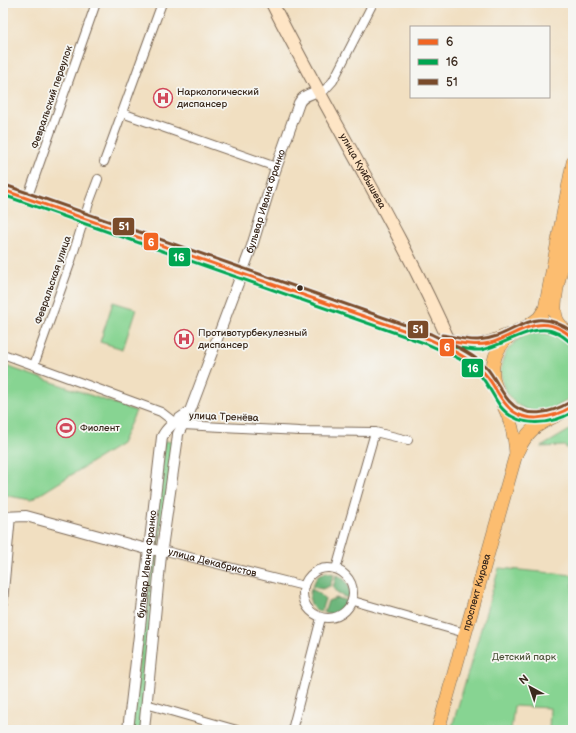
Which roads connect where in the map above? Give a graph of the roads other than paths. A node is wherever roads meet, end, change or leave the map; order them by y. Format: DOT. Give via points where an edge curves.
graph roads {
  1 [pos="96,3"];
  2 [pos="162,3"];
  3 [pos="272,3"];
  4 [pos="373,3"];
  5 [pos="318,91"];
  6 [pos="122,113"];
  7 [pos="104,162"];
  8 [pos="573,162"];
  9 [pos="276,168"];
  10 [pos="98,179"];
  11 [pos="3,190"];
  12 [pos="27,199"];
  13 [pos="84,219"];
  14 [pos="573,225"];
  15 [pos="241,274"];
  16 [pos="519,330"];
  17 [pos="573,338"];
  18 [pos="429,339"];
  19 [pos="449,341"];
  20 [pos="3,354"];
  21 [pos="34,365"];
  22 [pos="497,391"];
  23 [pos="570,407"];
  24 [pos="179,424"];
  25 [pos="375,432"];
  26 [pos="408,440"];
  27 [pos="516,454"];
  28 [pos="7,516"];
  29 [pos="149,549"];
  30 [pos="162,550"];
  31 [pos="336,569"];
  32 [pos="304,586"];
  33 [pos="353,601"];
  34 [pos="3,602"];
  35 [pos="321,618"];
  36 [pos="465,633"];
  37 [pos="146,704"];
  38 [pos="128,730"];
  39 [pos="144,730"];
  40 [pos="237,730"];
  41 [pos="292,730"];
  42 [pos="438,730"];
  1 -- 12 [label="street, Февральский переулок"];
  2 -- 6 [label="street"];
  3 -- 5 [label="main road, улица Куйбышева"];
  4 -- 5 [label="street" via="333,81 324,91"];
  5 -- 9 [label="street, бульвар Ивана Франко" via="301,99"];
  5 -- 19 [label="main road, улица Куйбышева" via="430,298"];
  6 -- 7 [label="street"];
  6 -- 9 [label="street"];
  8 -- 16 [label="main road" via="544,309 539,318"];
  9 -- 15 [label="street, бульвар Ивана Франко"];
  10 -- 13 [label="street, Февральская улица"];
  11 -- 12 [label="main road"];
  12 -- 13 [label="main road"];
  13 -- 15 [label="main road"];
  13 -- 21 [label="street, Февральская улица"];
  14 -- 17 [label="main road" via="555,304 557,320"];
  15 -- 18 [label="main road"];
  15 -- 24 [label="street, бульвар Ивана Франко" via="190,411"];
  16 -- 17 [label="main road" via="539,325 553,326"];
  16 -- 19 [label="main road" via="477,345"];
  16 -- 22 [label="main road" via="506,338 497,352 492,372"];
  18 -- 19 [label="main road"];
  18 -- 22 [label="main road" via="463,355 482,371"];
  20 -- 21 [label="street, улица Тренёва"];
  21 -- 24 [label="street, улица Тренёва" via="161,412"];
  22 -- 23 [label="main road" via="505,404 523,416 544,418"];
  22 -- 27 [label="main road" via="510,418"];
  23 -- 27 [label="main road" via="536,426 523,440"];
  24 -- 25 [label="street, улица Тренёва" via="300,431"];
  24 -- 29 [label="street, бульвар Ивана Франко" via="162,437"];
  24 -- 30 [label="street, бульвар Ивана Франко"];
  25 -- 26 [label="street, улица Тренёва"];
  25 -- 31 [label="street"];
  27 -- 36 [label="main road, проспект Кирова"];
  28 -- 29 [label="street, улица Декабристов" via="26,516"];
  28 -- 34 [label="street"];
  29 -- 30 [label="street, улица Декабристов"];
  29 -- 38 [label="street, бульвар Ивана Франко"];
  30 -- 32 [label="street, улица Декабристов"];
  30 -- 37 [label="street, бульвар Ивана Франко"];
  31 -- 32 [label="street" via="326,568 317,571 309,577"];
  31 -- 33 [label="street" via="345,574 351,582 354,591"];
  32 -- 35 [label="street" via="306,605 312,613"];
  33 -- 35 [label="street" via="348,610 340,616"];
  33 -- 36 [label="street"];
  35 -- 41 [label="street"];
  36 -- 42 [label="main road, проспект Кирова"];
  37 -- 39 [label="street, бульвар Ивана Франко"];
  37 -- 40 [label="street"];
}
